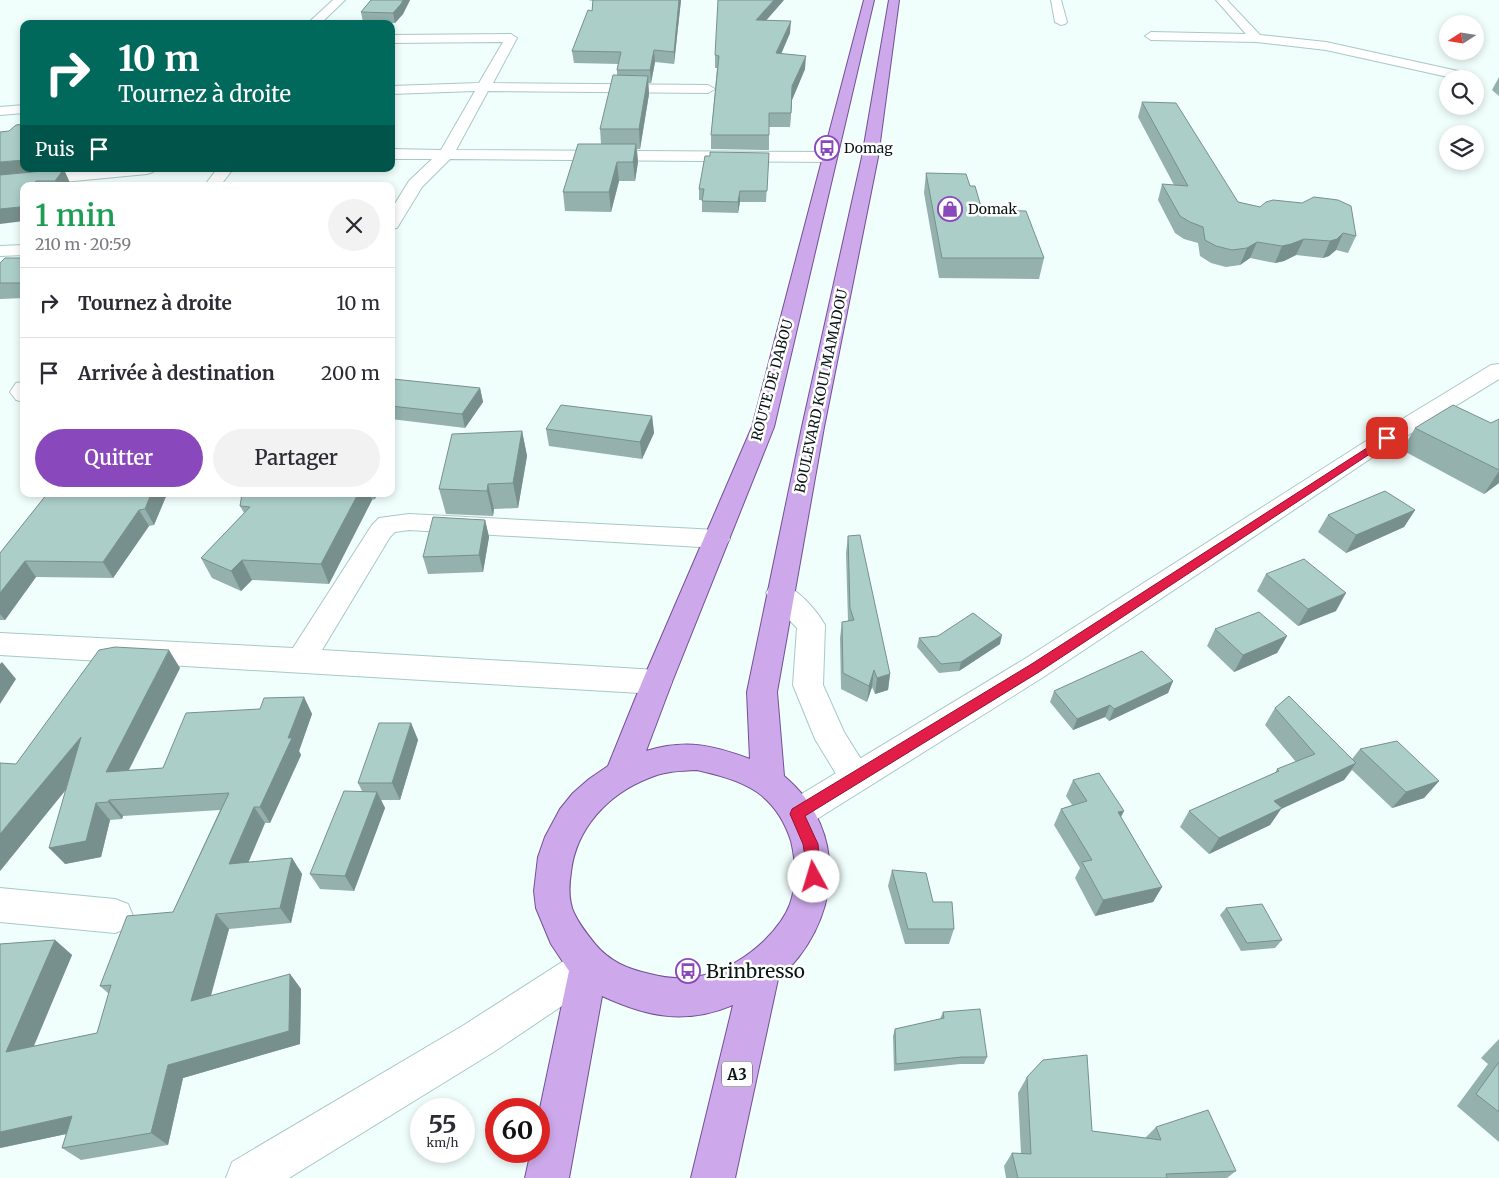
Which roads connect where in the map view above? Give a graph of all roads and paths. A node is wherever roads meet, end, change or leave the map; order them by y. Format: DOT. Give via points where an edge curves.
graph roads {
  1 [pos="340,0"];
  2 [pos="869,0"];
  3 [pos="894,0"];
  4 [pos="1056,0"];
  5 [pos="1221,0"];
  6 [pos="318,20"];
  7 [pos="1061,22"];
  8 [pos="1151,36"];
  9 [pos="1256,38"];
  10 [pos="395,39"];
  11 [pos="1439,71"];
  12 [pos="484,87"];
  13 [pos="708,89"];
  14 [pos="395,90"];
  15 [pos="20,109"];
  16 [pos="0,111"];
  17 [pos="447,153"];
  18 [pos="395,154"];
  19 [pos="829,157"];
  20 [pos="105,172"];
  21 [pos="223,172"];
  22 [pos="215,182"];
  23 [pos="0,183"];
  24 [pos="395,217"];
  25 [pos="20,250"];
  26 [pos="0,251"];
  27 [pos="1499,370"];
  28 [pos="717,539"];
  29 [pos="780,593"];
  30 [pos="0,644"];
  31 [pos="302,660"];
  32 [pos="657,682"];
  33 [pos="622,774"];
  34 [pos="856,777"];
  35 [pos="768,782"];
  36 [pos="797,814"];
  37 [pos="0,905"];
  38 [pos="115,916"];
  39 [pos="589,966"];
  40 [pos="761,971"];
  41 [pos="248,1178"];
  42 [pos="547,1178"];
  43 [pos="713,1178"];
  1 -- 6 [label="street"];
  2 -- 19 [label="main road, ROUTE DE DABOU"];
  3 -- 29 [label="main road, BOULEVARD KOUI MAMADOU" via="870,157"];
  4 -- 7 [label="street"];
  5 -- 9 [label="street"];
  8 -- 9 [label="street"];
  9 -- 11 [label="street" via="1326,46"];
  10 -- 12 [label="street" via="511,38"];
  12 -- 13 [label="street"];
  12 -- 14 [label="street"];
  12 -- 17 [label="street"];
  15 -- 16 [label="street"];
  17 -- 18 [label="street"];
  17 -- 19 [label="street"];
  17 -- 24 [label="street" via="415,184"];
  19 -- 28 [label="main road, ROUTE DE DABOU" via="762,427"];
  20 -- 23 [label="street"];
  21 -- 22 [label="street"];
  25 -- 26 [label="street"];
  27 -- 34 [label="street" via="1371,448 1034,668"];
  28 -- 31 [label="street" via="409,522 388,524"];
  28 -- 32 [label="main road, ROUTE DE DABOU"];
  29 -- 34 [label="street" via="812,625 808,684 830,739"];
  29 -- 35 [label="main road, BOULEVARD KOUI MAMADOU" via="762,692"];
  30 -- 31 [label="street"];
  31 -- 32 [label="street"];
  32 -- 33 [label="main road, ROUTE DE DABOU"];
  33 -- 35 [label="main road" via="659,760 697,757 735,765"];
  33 -- 39 [label="main road" via="591,795 567,824 553,860 551,898 564,934"];
  34 -- 36 [label="street"];
  35 -- 36 [label="main road"];
  36 -- 40 [label="main road" via="810,844 814,877 807,911 789,944"];
  37 -- 38 [label="street"];
  39 -- 40 [label="main road" via="627,989 672,998 720,992"];
  39 -- 41 [label="street" via="478,1039"];
  39 -- 42 [label="main road"];
  40 -- 43 [label="main road, A3"];
}
